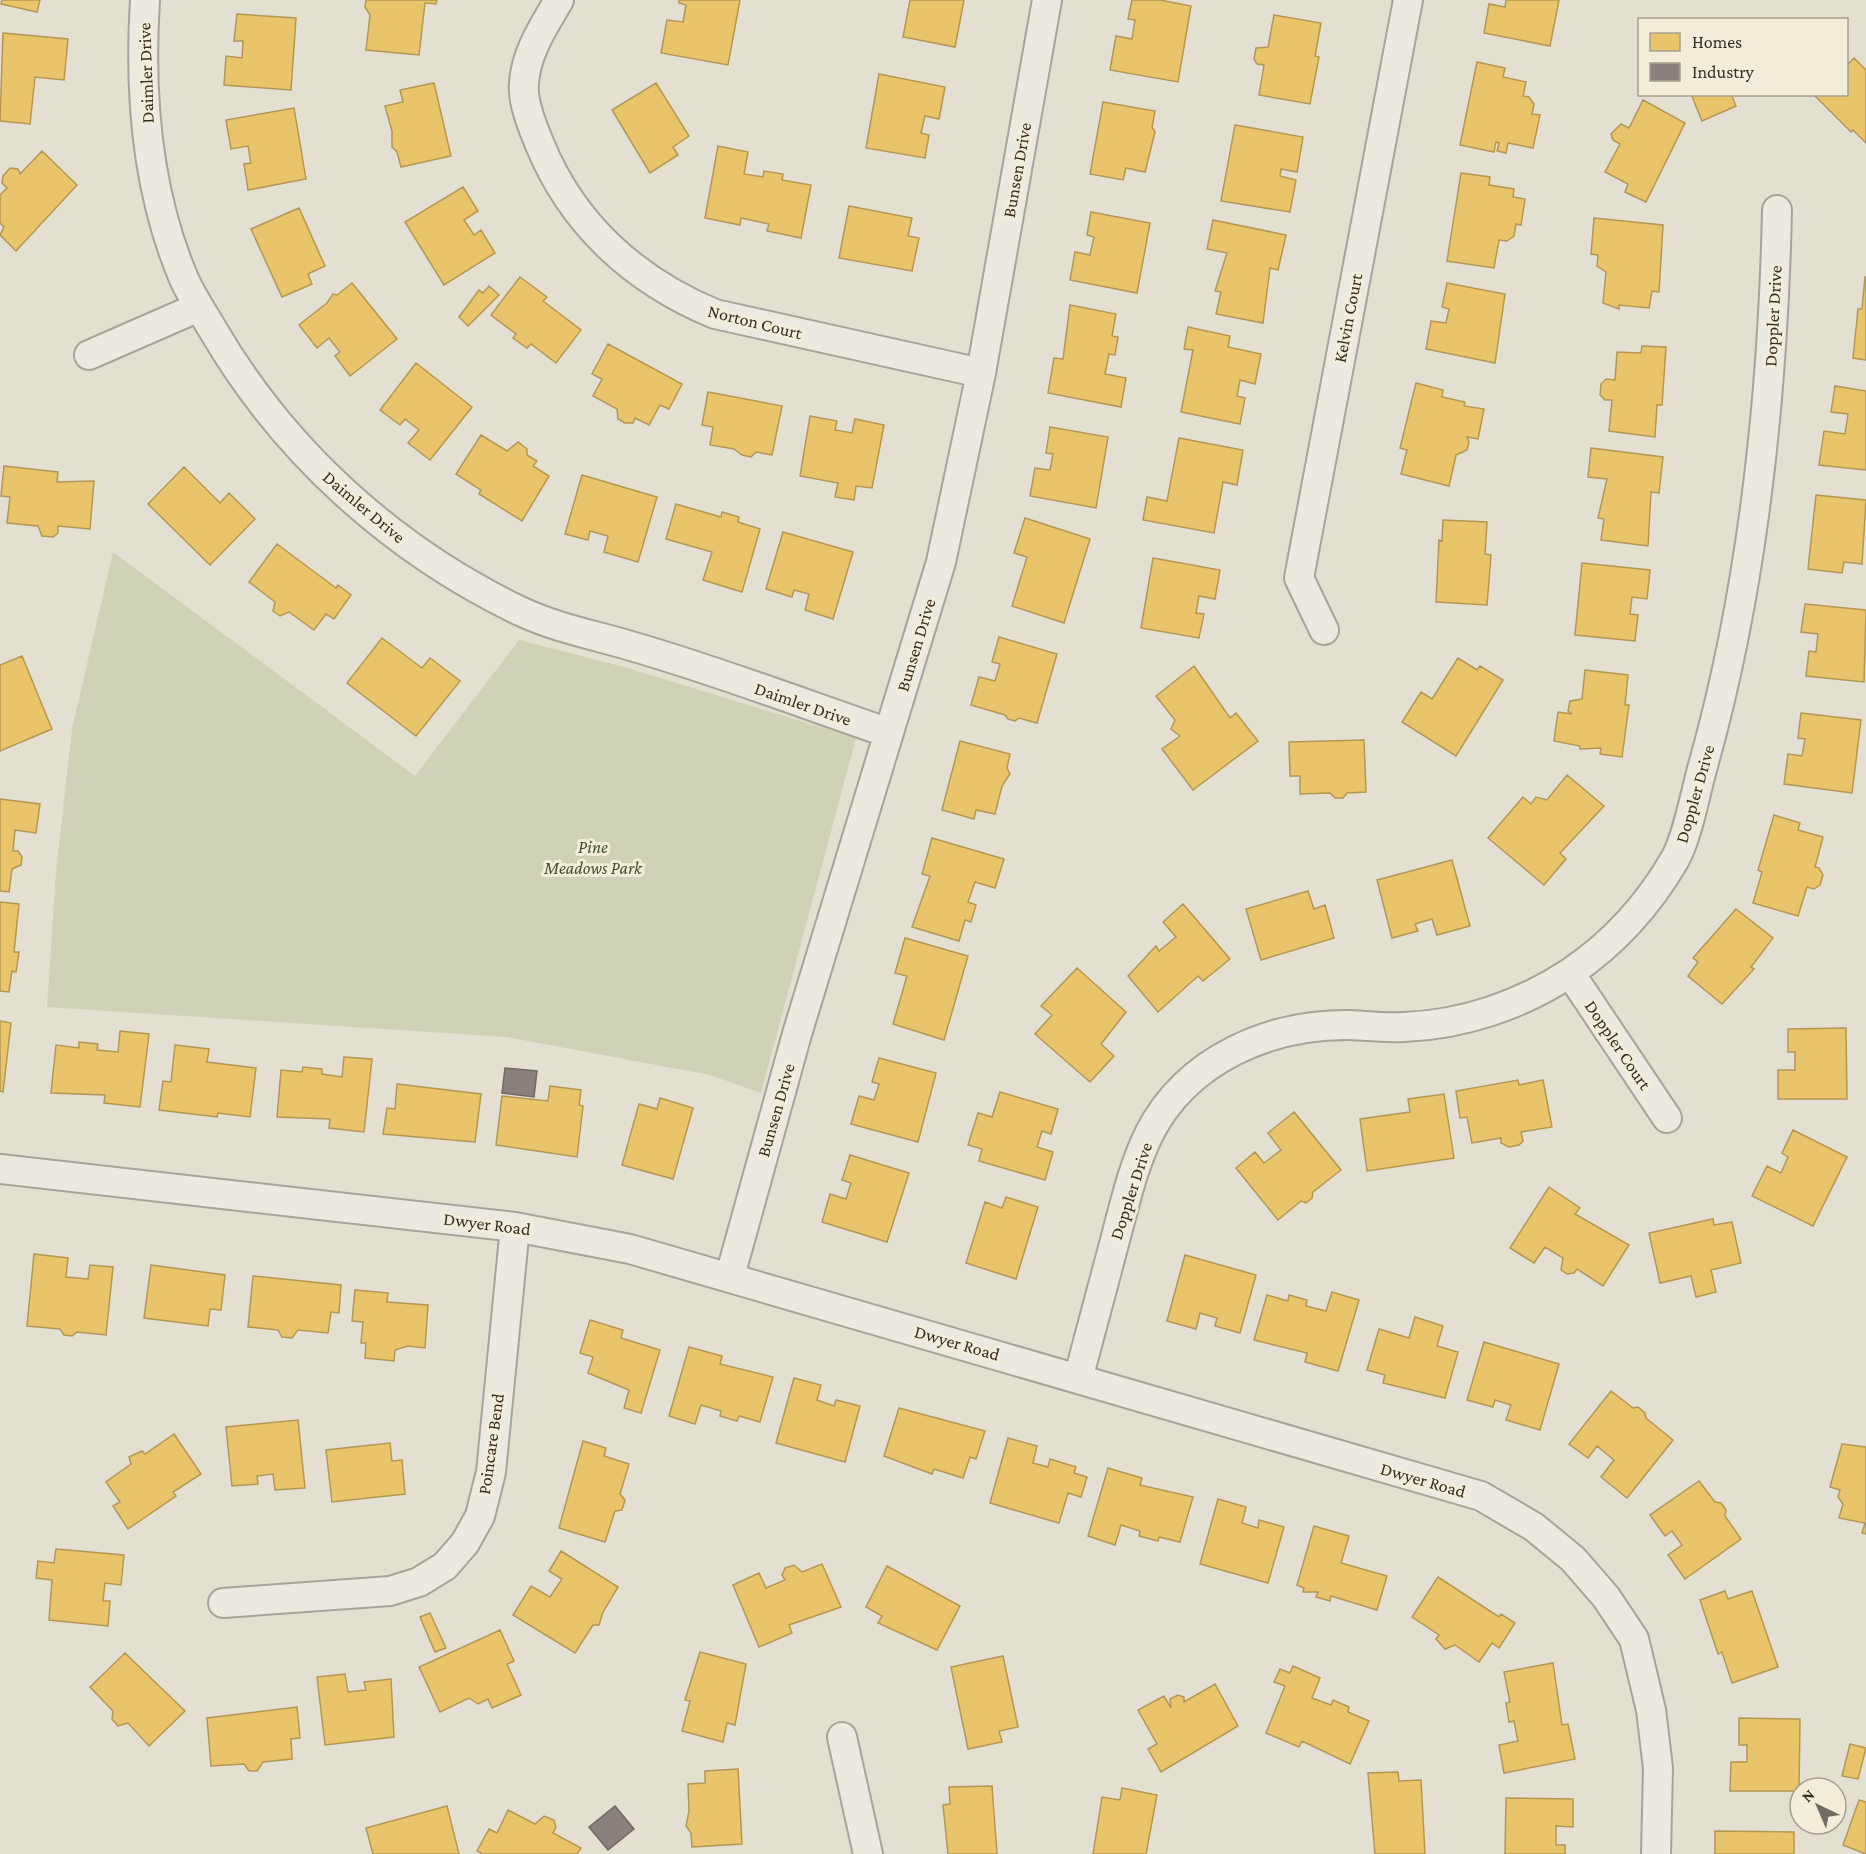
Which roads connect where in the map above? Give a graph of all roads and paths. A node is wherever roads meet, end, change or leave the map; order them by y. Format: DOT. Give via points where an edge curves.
graph roads {
  1 [pos="145,0"];
  2 [pos="559,0"];
  3 [pos="1047,0"];
  4 [pos="1408,0"];
  5 [pos="1777,210"];
  6 [pos="199,307"];
  7 [pos="89,355"];
  8 [pos="981,372"];
  9 [pos="1324,630"];
  10 [pos="890,733"];
  11 [pos="1570,973"];
  12 [pos="1667,1118"];
  13 [pos="0,1169"];
  14 [pos="515,1227"];
  15 [pos="730,1276"];
  16 [pos="1078,1379"];
  17 [pos="223,1603"];
  18 [pos="842,1737"];
  19 [pos="868,1854"];
  20 [pos="1656,1854"];
  1 -- 6 [label="street, Daimler Drive" via="144,102 155,181 171,242"];
  2 -- 8 [label="street, Norton Court" via="532,48 524,85 533,129 550,170 573,208 603,244 647,280 715,314"];
  3 -- 8 [label="street, Bunsen Drive"];
  4 -- 9 [label="street, Kelvin Court" via="1299,578"];
  5 -- 11 [label="street, Doppler Drive" via="1767,411 1751,536 1712,734 1678,855 1626,925"];
  6 -- 7 [label="street"];
  6 -- 10 [label="street, Daimler Drive" via="264,408 301,451 351,499 415,550 467,584 523,613 570,630 631,645"];
  8 -- 10 [label="street, Bunsen Drive" via="941,562"];
  10 -- 15 [label="street, Bunsen Drive" via="797,1034"];
  11 -- 12 [label="street, Doppler Court"];
  11 -- 16 [label="street, Doppler Drive" via="1524,998 1441,1024 1307,1026 1269,1035 1233,1050 1200,1072 1173,1099 1150,1131 1132,1174"];
  13 -- 14 [label="street, Dwyer Road"];
  14 -- 15 [label="street, Dwyer Road" via="630,1249"];
  14 -- 17 [label="street, Poincare Bend" via="491,1472 480,1516 465,1543 444,1566 390,1591"];
  15 -- 16 [label="street, Dwyer Road"];
  16 -- 20 [label="street, Dwyer Road" via="1481,1496 1534,1527 1606,1597 1634,1639 1651,1710 1659,1768"];
  18 -- 19 [label="street"];
}
